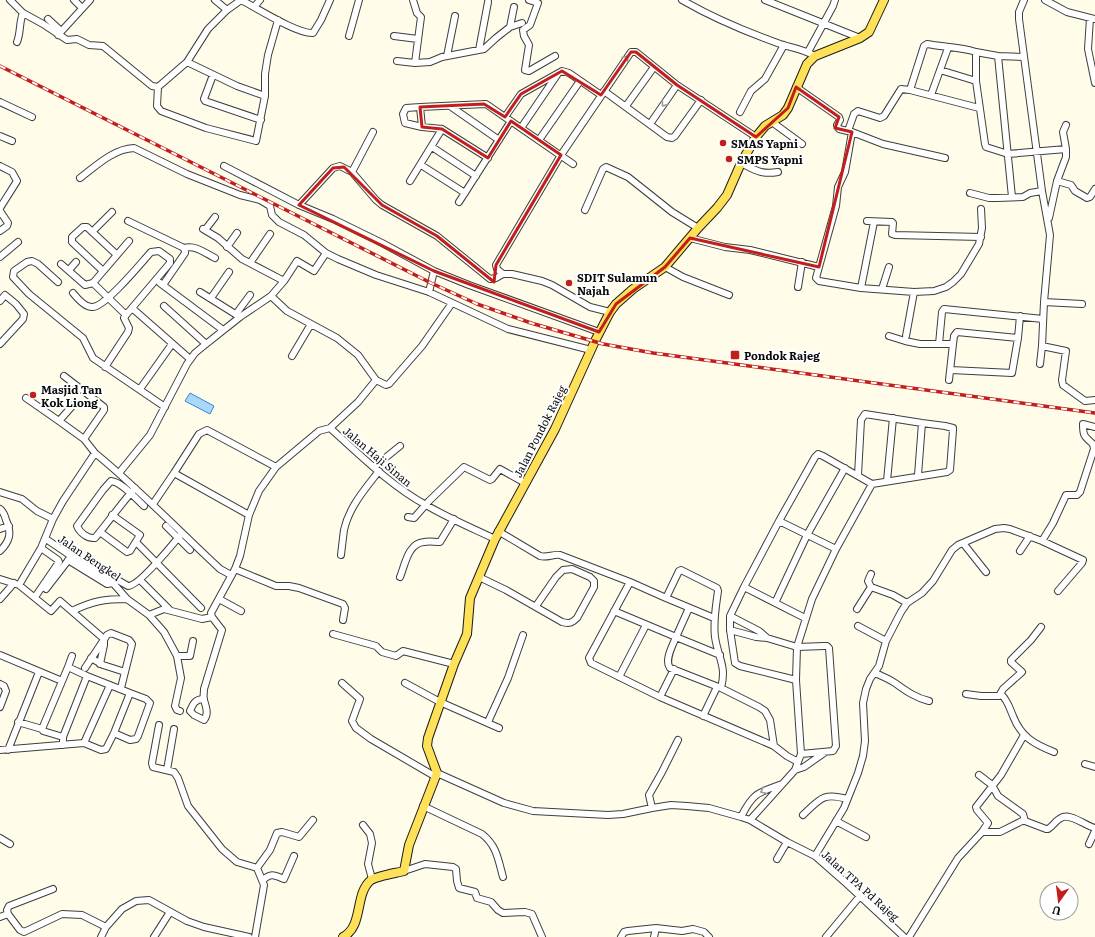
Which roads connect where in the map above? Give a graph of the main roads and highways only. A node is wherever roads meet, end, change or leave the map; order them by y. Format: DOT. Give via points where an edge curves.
graph roads {
  1 [pos="884,0"];
  2 [pos="344,937"];
  1 -- 2 [label="main road, Jalan Pondok Rajeg" via="869,32 860,38 812,54 788,108 765,126 756,137 740,163 727,195 717,208 665,267 633,289 610,312 555,429 497,535 470,598 467,634 428,738 427,746 436,775 409,845 404,871 372,879 364,887 353,928"];
}
